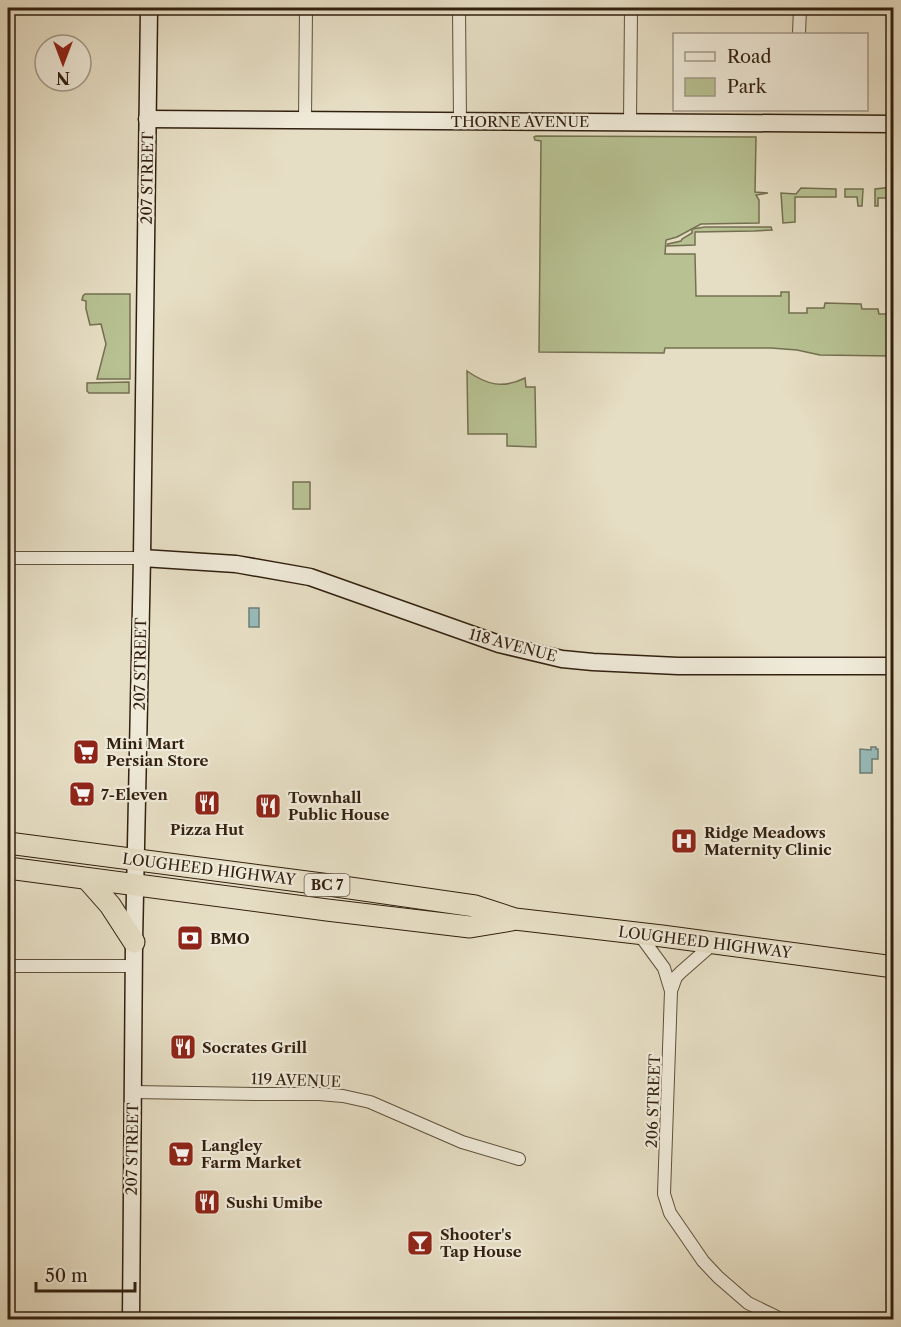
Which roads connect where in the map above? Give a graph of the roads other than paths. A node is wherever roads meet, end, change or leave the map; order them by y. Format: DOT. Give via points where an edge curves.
graph roads {
  1 [pos="149,8"];
  2 [pos="306,8"];
  3 [pos="459,8"];
  4 [pos="631,8"];
  5 [pos="800,8"];
  6 [pos="799,33"];
  7 [pos="798,117"];
  8 [pos="147,119"];
  9 [pos="305,120"];
  10 [pos="460,121"];
  11 [pos="630,122"];
  12 [pos="894,124"];
  13 [pos="8,558"];
  14 [pos="142,558"];
  15 [pos="894,666"];
  16 [pos="8,843"];
  17 [pos="136,860"];
  18 [pos="8,868"];
  19 [pos="87,879"];
  20 [pos="135,885"];
  21 [pos="515,920"];
  22 [pos="638,933"];
  23 [pos="134,942"];
  24 [pos="714,943"];
  25 [pos="8,966"];
  26 [pos="134,966"];
  27 [pos="894,967"];
  28 [pos="671,991"];
  29 [pos="133,1092"];
  30 [pos="519,1159"];
  31 [pos="131,1320"];
  32 [pos="783,1320"];
  1 -- 8 [label="street, 207 STREET"];
  2 -- 9 [label="street"];
  3 -- 10 [label="street"];
  4 -- 11 [label="street"];
  5 -- 6 [label="street"];
  7 -- 11 [label="street, THORNE AVENUE"];
  7 -- 12 [label="street, THORNE AVENUE"];
  8 -- 9 [label="street, THORNE AVENUE"];
  8 -- 14 [label="street, 207 STREET"];
  9 -- 10 [label="street, THORNE AVENUE"];
  10 -- 11 [label="street, THORNE AVENUE"];
  13 -- 14 [label="street"];
  14 -- 15 [label="street, 118 AVENUE" via="236,564 310,578 499,644 562,659 678,666"];
  14 -- 17 [label="street, 207 STREET"];
  16 -- 17 [label="highway, LOUGHEED HIGHWAY / BC 7"];
  17 -- 20 [label="street, 207 STREET"];
  17 -- 21 [label="highway, LOUGHEED HIGHWAY / BC 7" via="475,906"];
  18 -- 19 [label="highway, LOUGHEED HIGHWAY / BC 7"];
  19 -- 20 [label="highway, LOUGHEED HIGHWAY / BC 7"];
  19 -- 23 [label="highway"];
  20 -- 21 [label="highway, LOUGHEED HIGHWAY / BC 7" via="470,927"];
  20 -- 23 [label="street, 207 STREET"];
  21 -- 22 [label="highway, LOUGHEED HIGHWAY / BC 7"];
  22 -- 24 [label="highway, LOUGHEED HIGHWAY / BC 7"];
  22 -- 28 [label="street, 206 STREET" via="664,968"];
  23 -- 26 [label="street, 207 STREET"];
  24 -- 27 [label="highway, LOUGHEED HIGHWAY / BC 7"];
  24 -- 28 [label="street" via="676,977"];
  25 -- 26 [label="street"];
  26 -- 29 [label="street, 207 STREET"];
  28 -- 32 [label="street, 206 STREET" via="664,1194 669,1213 718,1277 748,1303"];
  29 -- 30 [label="street, 119 AVENUE" via="343,1096 370,1102 462,1142"];
  29 -- 31 [label="street, 207 STREET"];
}
